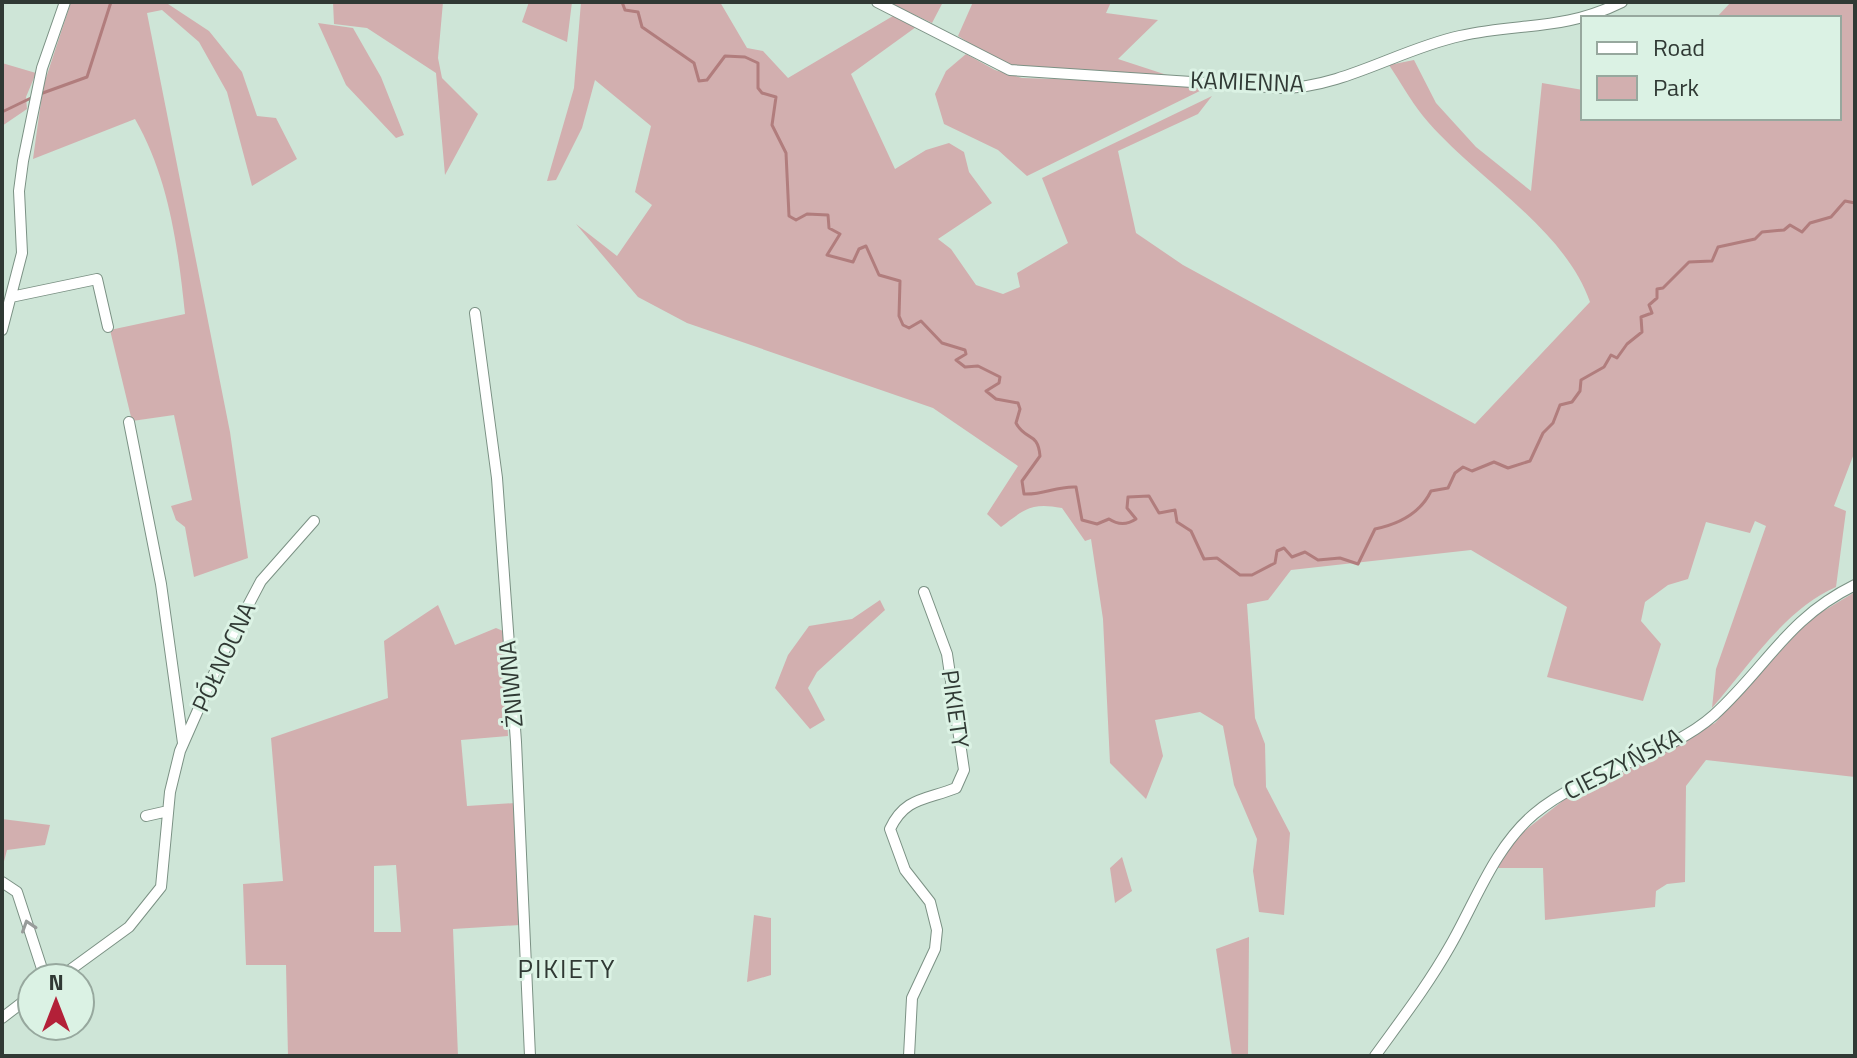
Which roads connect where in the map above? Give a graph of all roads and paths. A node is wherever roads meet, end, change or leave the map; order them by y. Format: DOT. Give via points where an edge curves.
graph roads {
  1 [pos="65,2"];
  2 [pos="877,2"];
  3 [pos="1622,2"];
  4 [pos="1583,16"];
  5 [pos="1581,17"];
  6 [pos="11,297"];
  7 [pos="475,313"];
  8 [pos="108,327"];
  9 [pos="2,330"];
  10 [pos="129,422"];
  11 [pos="314,521"];
  12 [pos="1855,585"];
  13 [pos="924,592"];
  14 [pos="183,744"];
  15 [pos="168,811"];
  16 [pos="146,816"];
  17 [pos="2,882"];
  18 [pos="40,962"];
  19 [pos="81,962"];
  20 [pos="530,1056"];
  21 [pos="909,1056"];
  22 [pos="1375,1056"];
  1 -- 6 [label="street" via="42,68 23,161 22,253"];
  2 -- 5 [label="street, KAMIENNA" via="995,65 1019,72 1283,88 1329,80 1460,36"];
  3 -- 4 [label="street, KAMIENNA"];
  6 -- 8 [label="street" via="97,279"];
  6 -- 9 [label="street"];
  7 -- 20 [label="street, ŻNIWNA" via="497,478"];
  10 -- 14 [label="street" via="161,584"];
  11 -- 14 [label="street, PÓŁNOCNA" via="261,581"];
  12 -- 22 [label="street, CIESZYŃSKA" via="1799,621 1711,718 1572,786 1532,816 1495,860 1434,972"];
  13 -- 21 [label="street, PIKIETY" via="947,654 964,770 956,788 909,802 890,829 905,870 930,902 937,930 932,957 912,998"];
  14 -- 15 [label="street, PÓŁNOCNA"];
  15 -- 16 [label="street"];
  15 -- 19 [label="street, PÓŁNOCNA" via="161,887 129,927"];
  18 -- 17 [label="street, one-way" via="17,892"];
}
